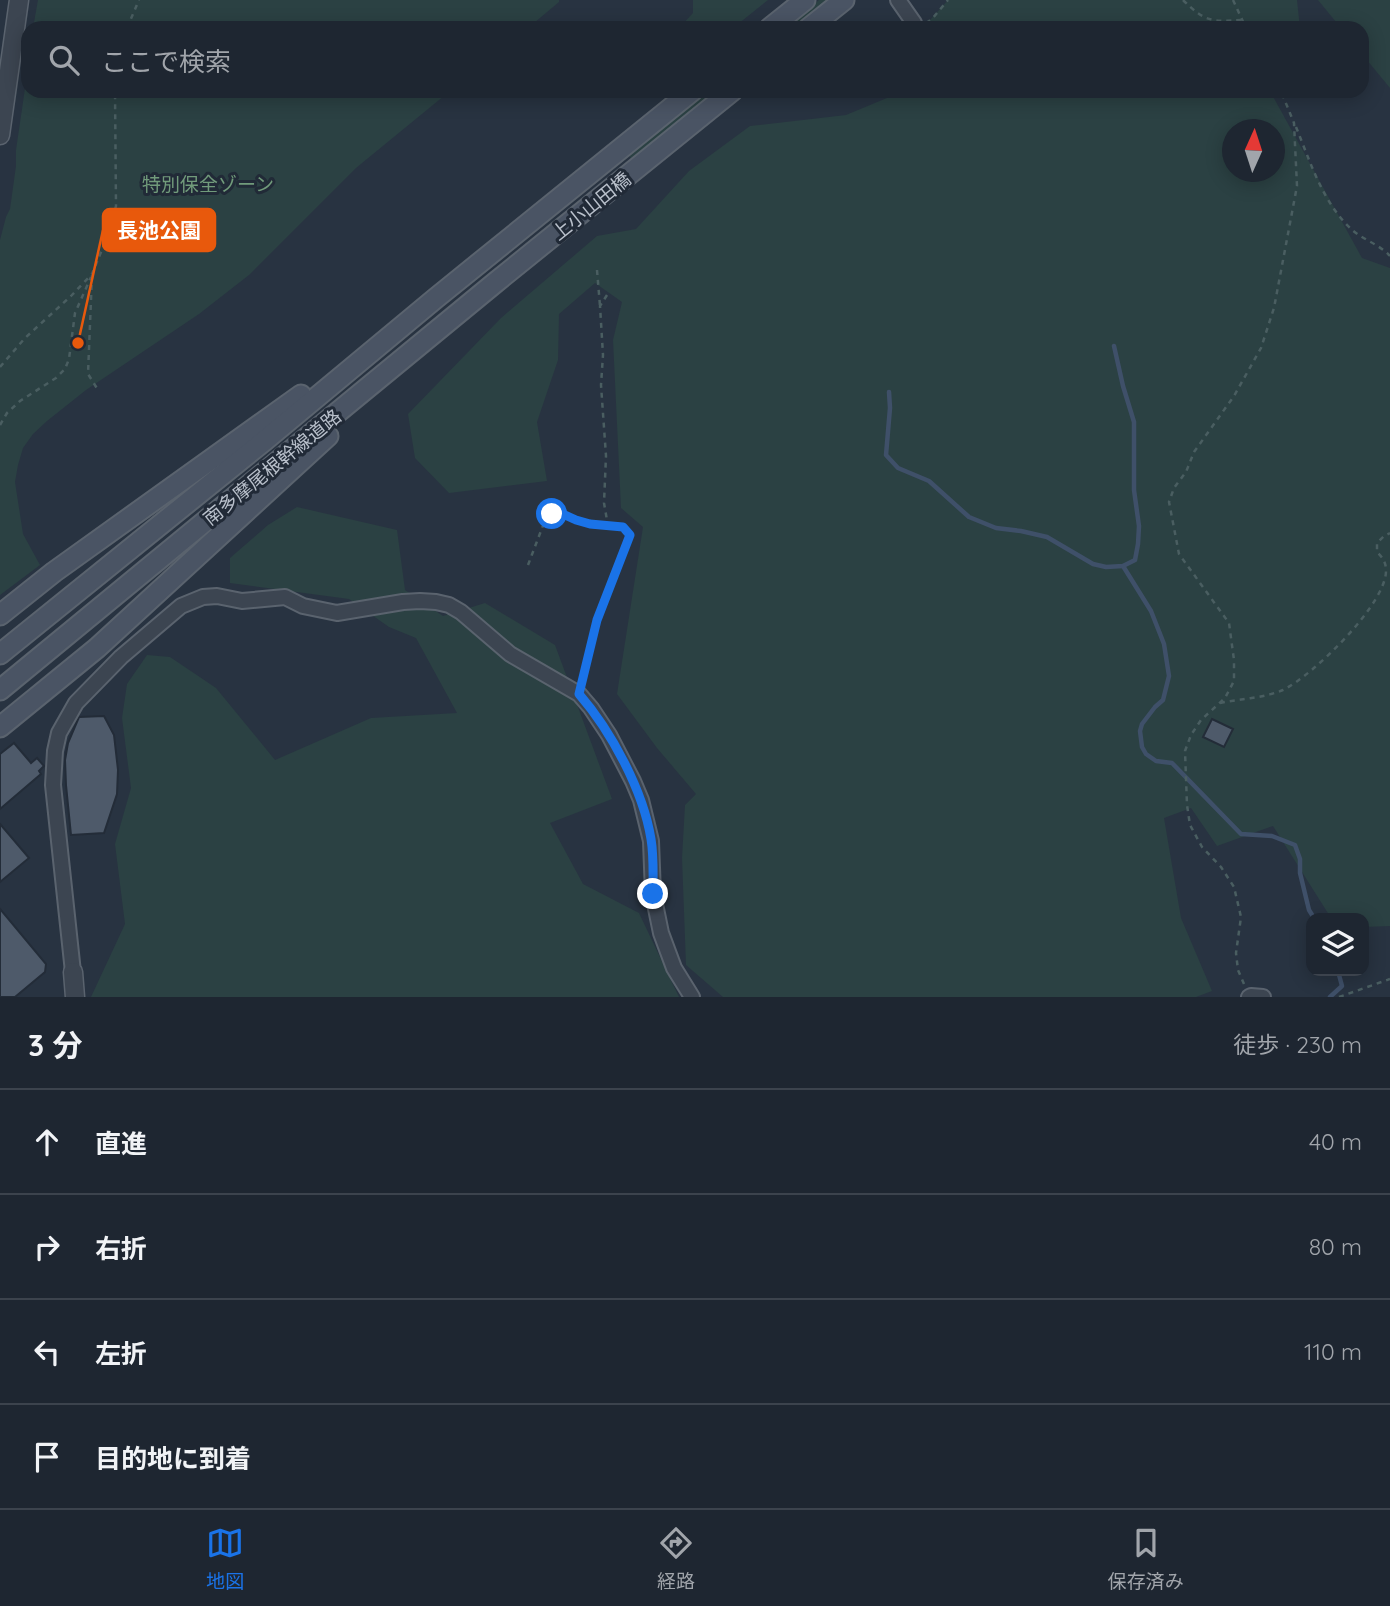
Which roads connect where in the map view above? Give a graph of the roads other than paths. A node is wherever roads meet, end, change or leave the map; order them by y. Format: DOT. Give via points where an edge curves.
graph roads {
  1 [pos="19,0"];
  2 [pos="805,0"];
  3 [pos="844,0"];
  4 [pos="898,0"];
  5 [pos="779,21"];
  6 [pos="818,21"];
  7 [pos="913,21"];
  8 [pos="3,93"];
  9 [pos="684,98"];
  10 [pos="723,98"];
  11 [pos="0,135"];
  12 [pos="529,224"];
  13 [pos="544,244"];
  14 [pos="496,282"];
  15 [pos="436,298"];
  16 [pos="0,615"];
  17 [pos="0,654"];
  18 [pos="0,690"];
  19 [pos="0,727"];
  20 [pos="73,972"];
  21 [pos="75,997"];
  22 [pos="692,997"];
  1 -- 8 [label="street"];
  2 -- 5 [label="main road"];
  3 -- 6 [label="main road"];
  4 -- 7 [label="street"];
  8 -- 11 [label="street"];
  9 -- 12 [label="main road, 上小山田橋"];
  10 -- 13 [label="main road, 上小山田橋"];
  12 -- 15 [label="main road, 南多摩尾根幹線道路"];
  13 -- 14 [label="main road, 南多摩尾根幹線道路"];
  14 -- 18 [label="main road, 南多摩尾根幹線道路"];
  14 -- 19 [label="main road" via="97,648"];
  15 -- 16 [label="main road" via="50,566"];
  15 -- 17 [label="main road, 南多摩尾根幹線道路"];
  20 -- 21 [label="street"];
  20 -- 22 [label="street" via="53,785 55,751 59,733 76,703 92,686 181,606 203,597 242,601 285,597 337,613 403,602 436,602 461,612 510,654 579,694 591,708 640,800 651,841 653,894 661,933 674,968"];
}
